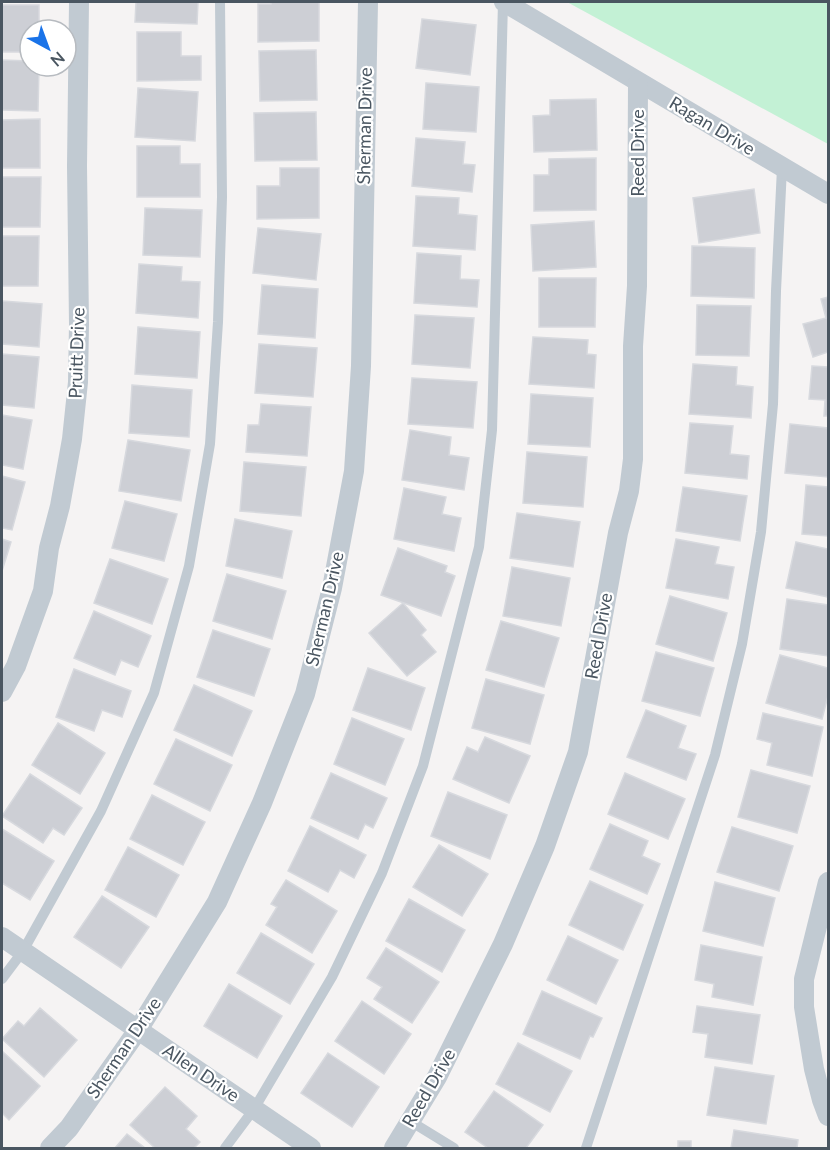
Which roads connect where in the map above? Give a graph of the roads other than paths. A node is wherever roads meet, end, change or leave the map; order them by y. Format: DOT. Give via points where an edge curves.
graph roads {
  1 [pos="79,2"];
  2 [pos="220,2"];
  3 [pos="368,2"];
  4 [pos="503,2"];
  5 [pos="638,83"];
  6 [pos="782,168"];
  7 [pos="828,194"];
  8 [pos="2,692"];
  9 [pos="828,882"];
  10 [pos="2,937"];
  11 [pos="23,951"];
  12 [pos="2,979"];
  13 [pos="138,1030"];
  14 [pos="254,1109"];
  15 [pos="828,1116"];
  16 [pos="410,1121"];
  17 [pos="50,1149"];
  18 [pos="225,1149"];
  19 [pos="311,1149"];
  20 [pos="393,1149"];
  21 [pos="454,1149"];
  22 [pos="586,1149"];
  1 -- 8 [label="street, Pruitt Drive" via="79,324 72,439 43,591 16,666"];
  2 -- 11 [label="lane" via="222,196 218,322 210,444 189,566 154,693 101,811"];
  3 -- 13 [label="street, Sherman Drive" via="361,366 354,471 332,588 305,694 262,803 217,902"];
  4 -- 5 [label="street, Ragan Drive"];
  4 -- 14 [label="lane" via="492,430 479,547 423,766 382,873 332,977"];
  5 -- 6 [label="street, Ragan Drive"];
  5 -- 16 [label="street, Reed Drive" via="633,459 578,752 545,846 508,933 437,1077"];
  6 -- 7 [label="street, Ragan Drive"];
  6 -- 22 [label="lane" via="772,404 761,532 742,644 715,755"];
  9 -- 15 [label="street" via="804,979 804,1007 814,1069"];
  10 -- 11 [label="street, Allen Drive"];
  11 -- 12 [label="lane"];
  11 -- 13 [label="street, Allen Drive"];
  13 -- 14 [label="street, Allen Drive"];
  13 -- 17 [label="street, Sherman Drive"];
  14 -- 18 [label="lane"];
  14 -- 19 [label="street, Allen Drive"];
  16 -- 20 [label="street, Reed Drive"];
  16 -- 21 [label="lane"];
}
